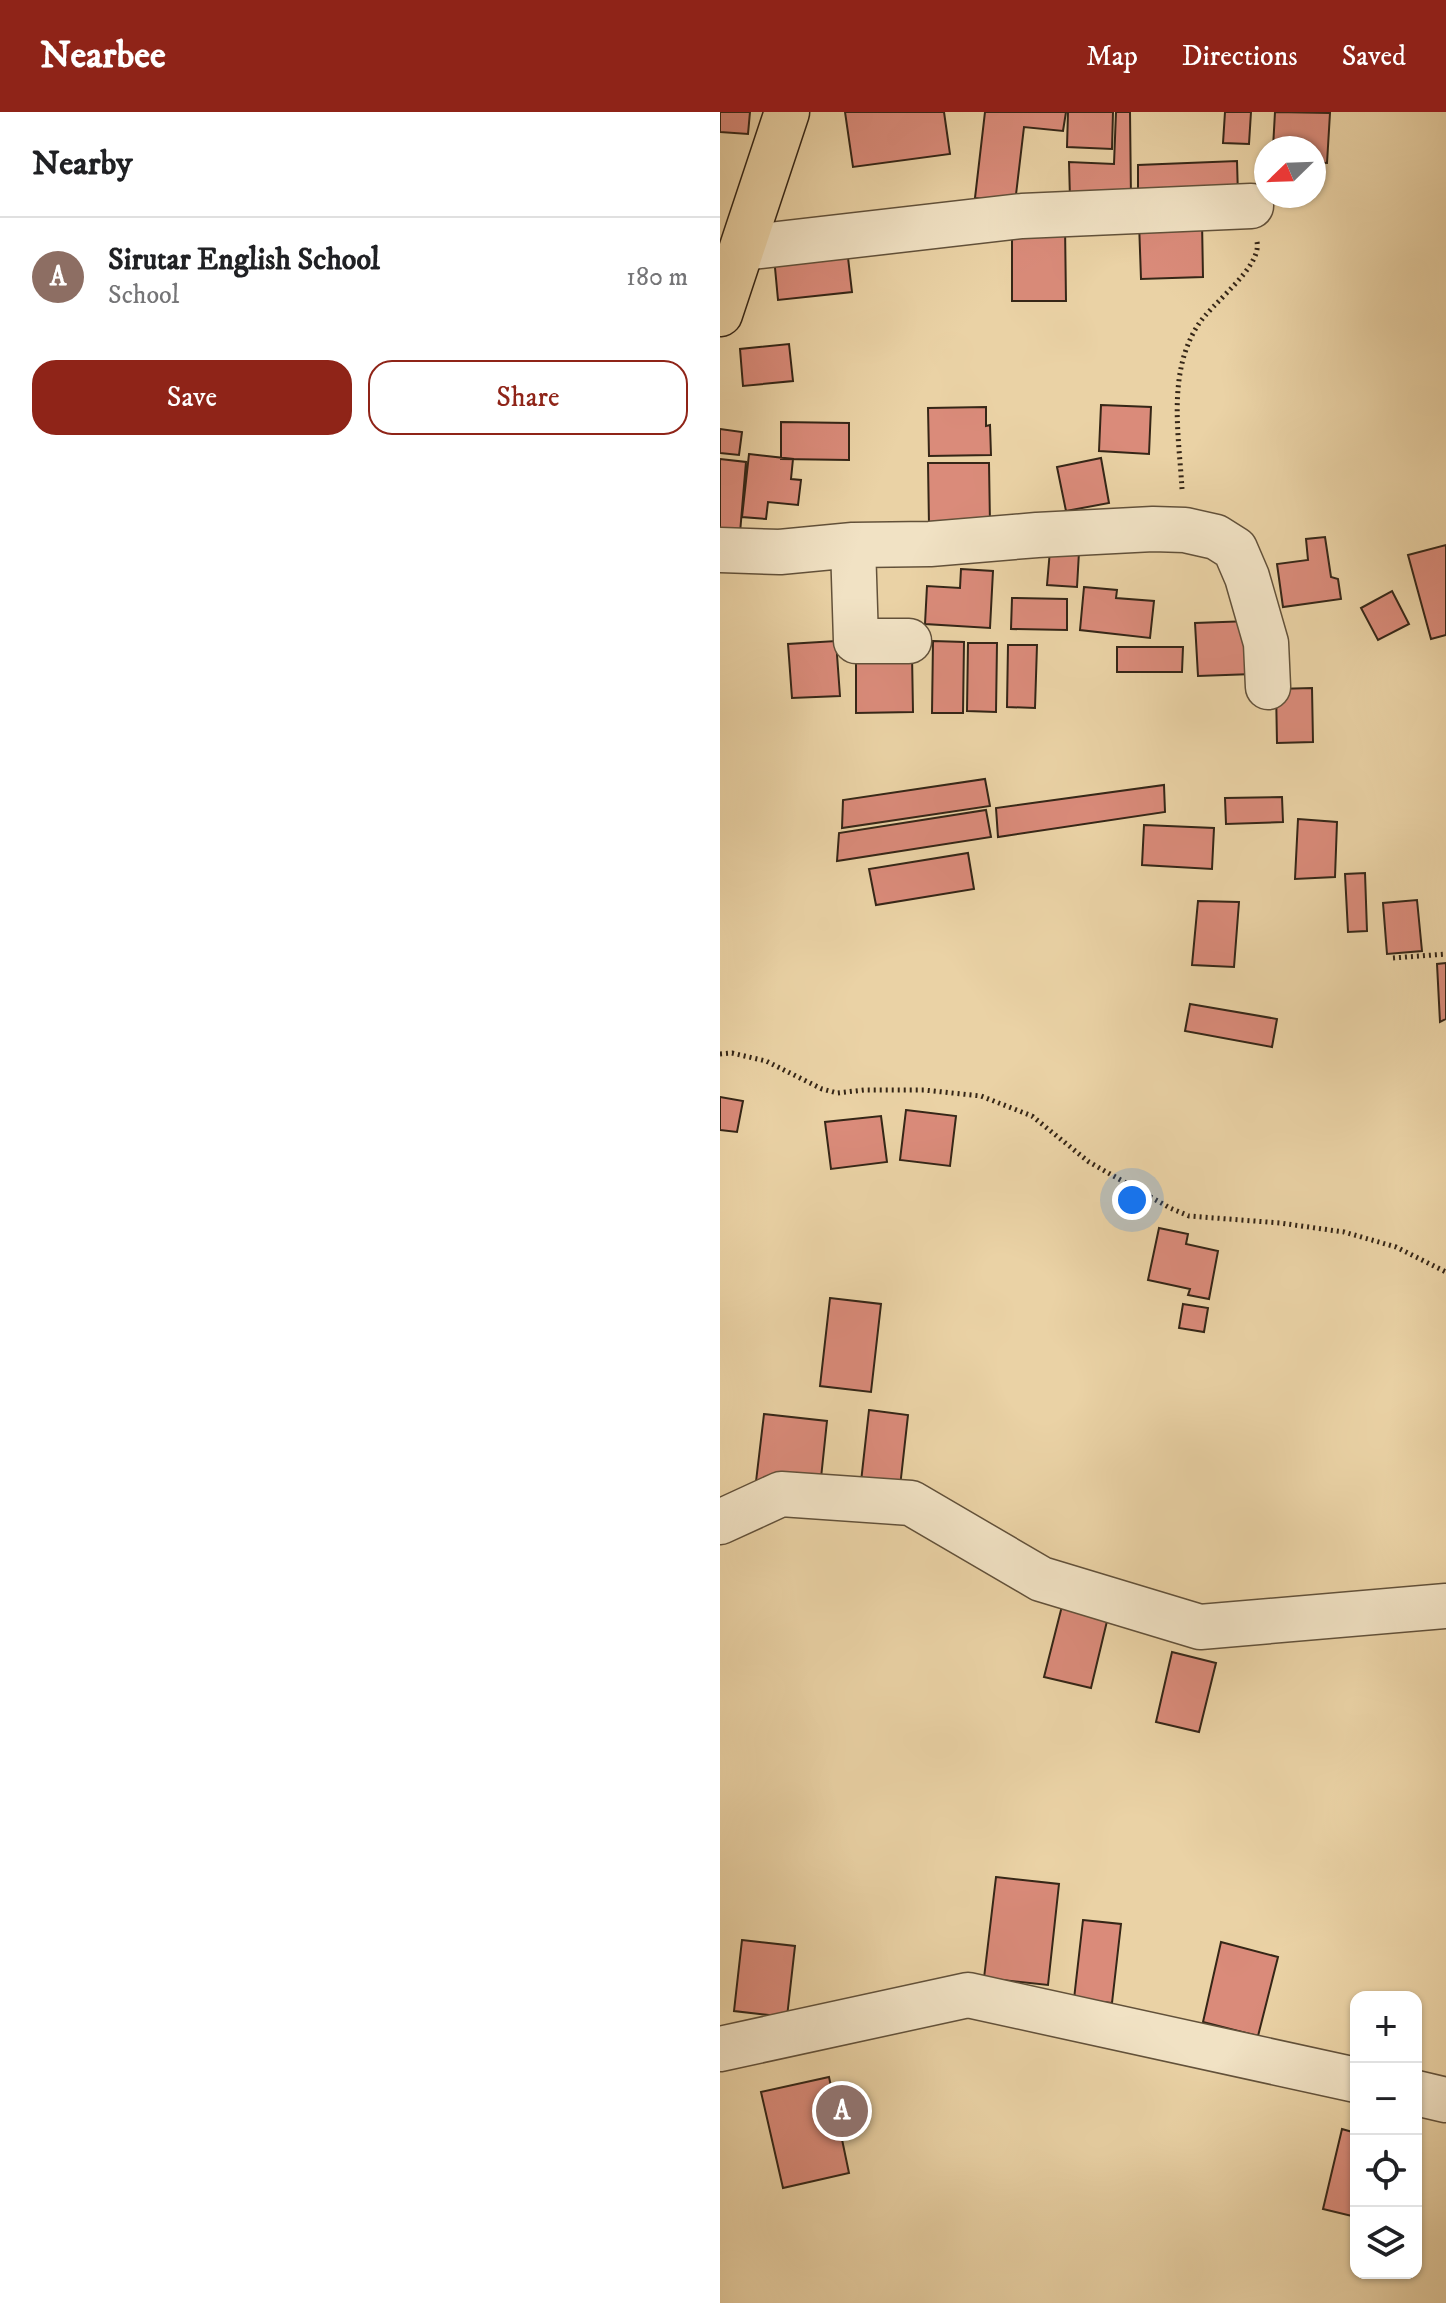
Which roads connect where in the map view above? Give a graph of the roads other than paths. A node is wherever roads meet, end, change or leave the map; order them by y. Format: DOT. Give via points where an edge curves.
graph roads {
  1 [pos="787,112"];
  2 [pos="1251,206"];
  3 [pos="743,248"];
  4 [pos="720,314"];
  5 [pos="853,545"];
  6 [pos="720,550"];
  7 [pos="909,641"];
  8 [pos="1268,687"];
  9 [pos="720,1522"];
  10 [pos="1446,1606"];
  11 [pos="720,2049"];
  12 [pos="1350,2079"];
  13 [pos="1422,2094"];
  14 [pos="1446,2100"];
  1 -- 3 [label="main road"];
  2 -- 3 [label="street" via="1022,216"];
  3 -- 4 [label="main road"];
  5 -- 6 [label="street" via="780,552"];
  5 -- 7 [label="street" via="856,641"];
  5 -- 8 [label="street" via="1185,530 1216,537 1235,549 1247,577 1266,643"];
  9 -- 10 [label="street" via="781,1494 911,1503 1041,1579 1200,1627"];
  11 -- 12 [label="street" via="968,1995"];
  13 -- 14 [label="street"];
}
